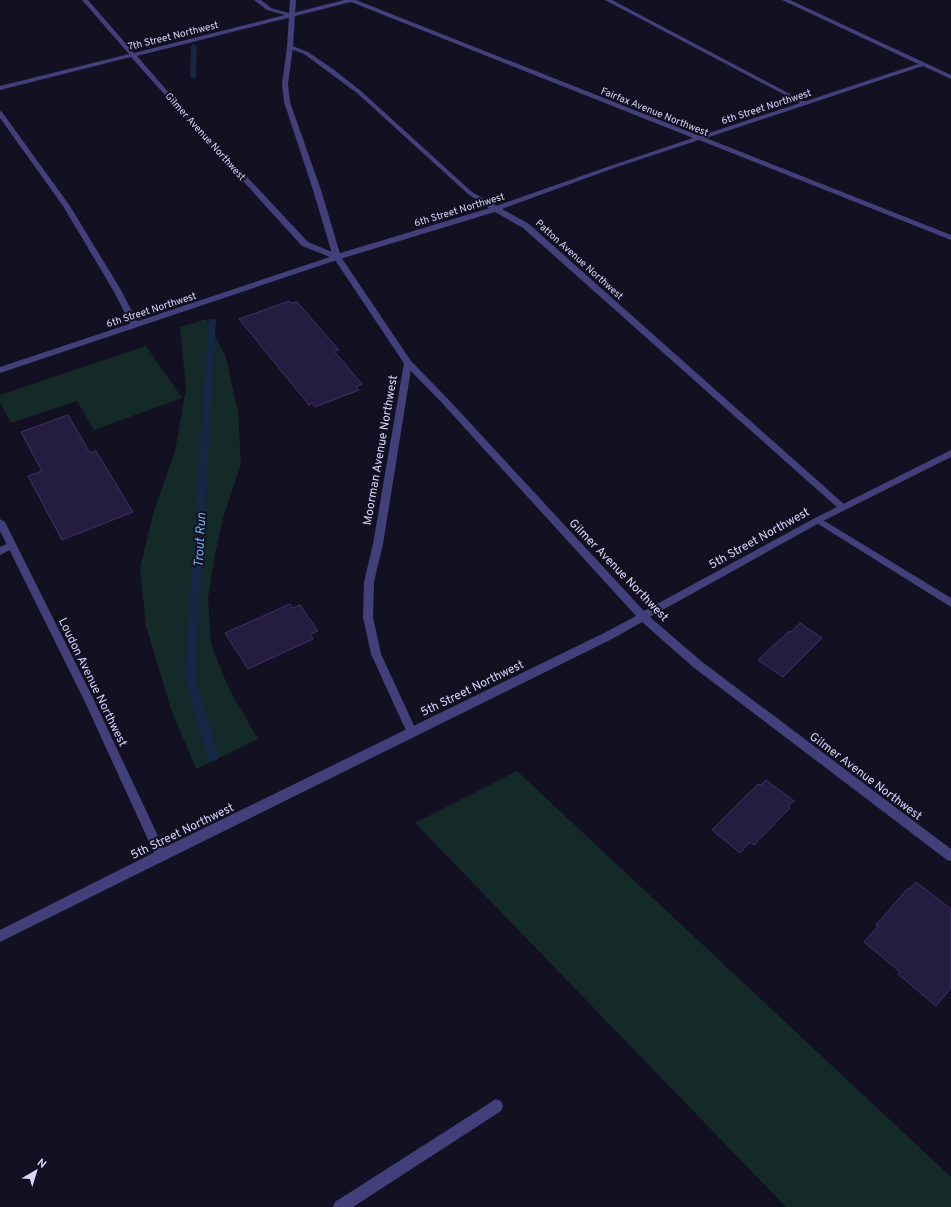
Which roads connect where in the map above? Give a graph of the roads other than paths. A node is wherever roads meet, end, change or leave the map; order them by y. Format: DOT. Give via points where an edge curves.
graph roads {
  1 [pos="85,0"];
  2 [pos="257,0"];
  3 [pos="293,0"];
  4 [pos="351,0"];
  5 [pos="608,0"];
  6 [pos="785,0"];
  7 [pos="292,15"];
  8 [pos="290,47"];
  9 [pos="134,54"];
  10 [pos="924,64"];
  11 [pos="951,77"];
  12 [pos="0,88"];
  13 [pos="806,104"];
  14 [pos="0,113"];
  15 [pos="698,139"];
  16 [pos="496,208"];
  17 [pos="951,238"];
  18 [pos="336,257"];
  19 [pos="135,325"];
  20 [pos="408,363"];
  21 [pos="0,370"];
  22 [pos="951,453"];
  23 [pos="842,507"];
  24 [pos="818,520"];
  25 [pos="0,522"];
  26 [pos="11,546"];
  27 [pos="0,551"];
  28 [pos="951,603"];
  29 [pos="643,617"];
  30 [pos="412,732"];
  31 [pos="161,855"];
  32 [pos="951,856"];
  33 [pos="0,936"];
  34 [pos="496,1106"];
  35 [pos="340,1207"];
  1 -- 9 [label="street, Gilmer Avenue Northwest"];
  2 -- 7 [label="street" via="269,9"];
  3 -- 7 [label="street, Moorman Avenue Northwest"];
  4 -- 7 [label="street, 7th Street Northwest"];
  4 -- 15 [label="street, Fairfax Avenue Northwest"];
  5 -- 13 [label="street"];
  6 -- 10 [label="street"];
  7 -- 8 [label="street, Moorman Avenue Northwest"];
  7 -- 9 [label="street, 7th Street Northwest"];
  8 -- 16 [label="street, Patton Avenue Northwest" via="306,54 359,92 470,193"];
  8 -- 18 [label="street, Moorman Avenue Northwest" via="285,84 287,102 317,190"];
  9 -- 12 [label="street, 7th Street Northwest"];
  9 -- 18 [label="street, Gilmer Avenue Northwest" via="305,244"];
  10 -- 11 [label="street"];
  10 -- 13 [label="street, 6th Street Northwest"];
  13 -- 15 [label="street, 6th Street Northwest"];
  14 -- 19 [label="street" via="66,206"];
  15 -- 16 [label="street, 6th Street Northwest"];
  15 -- 17 [label="street, Fairfax Avenue Northwest"];
  16 -- 18 [label="street, 6th Street Northwest"];
  16 -- 23 [label="street, Patton Avenue Northwest" via="526,226"];
  18 -- 19 [label="street, 6th Street Northwest"];
  18 -- 20 [label="street, Moorman Avenue Northwest"];
  19 -- 21 [label="street, 6th Street Northwest"];
  20 -- 29 [label="street, Gilmer Avenue Northwest"];
  20 -- 30 [label="street, Moorman Avenue Northwest" via="370,582 368,617 376,654"];
  22 -- 23 [label="street, 5th Street Northwest"];
  23 -- 24 [label="street, 5th Street Northwest"];
  24 -- 28 [label="street"];
  24 -- 29 [label="street, 5th Street Northwest"];
  25 -- 26 [label="street, Loudon Avenue Northwest"];
  26 -- 27 [label="street"];
  26 -- 31 [label="street, Loudon Avenue Northwest" via="89,700"];
  29 -- 30 [label="street, 5th Street Northwest"];
  29 -- 32 [label="street, Gilmer Avenue Northwest" via="697,664"];
  30 -- 31 [label="street, 5th Street Northwest"];
  31 -- 33 [label="street, 5th Street Northwest"];
  34 -- 35 [label="street"];
}
